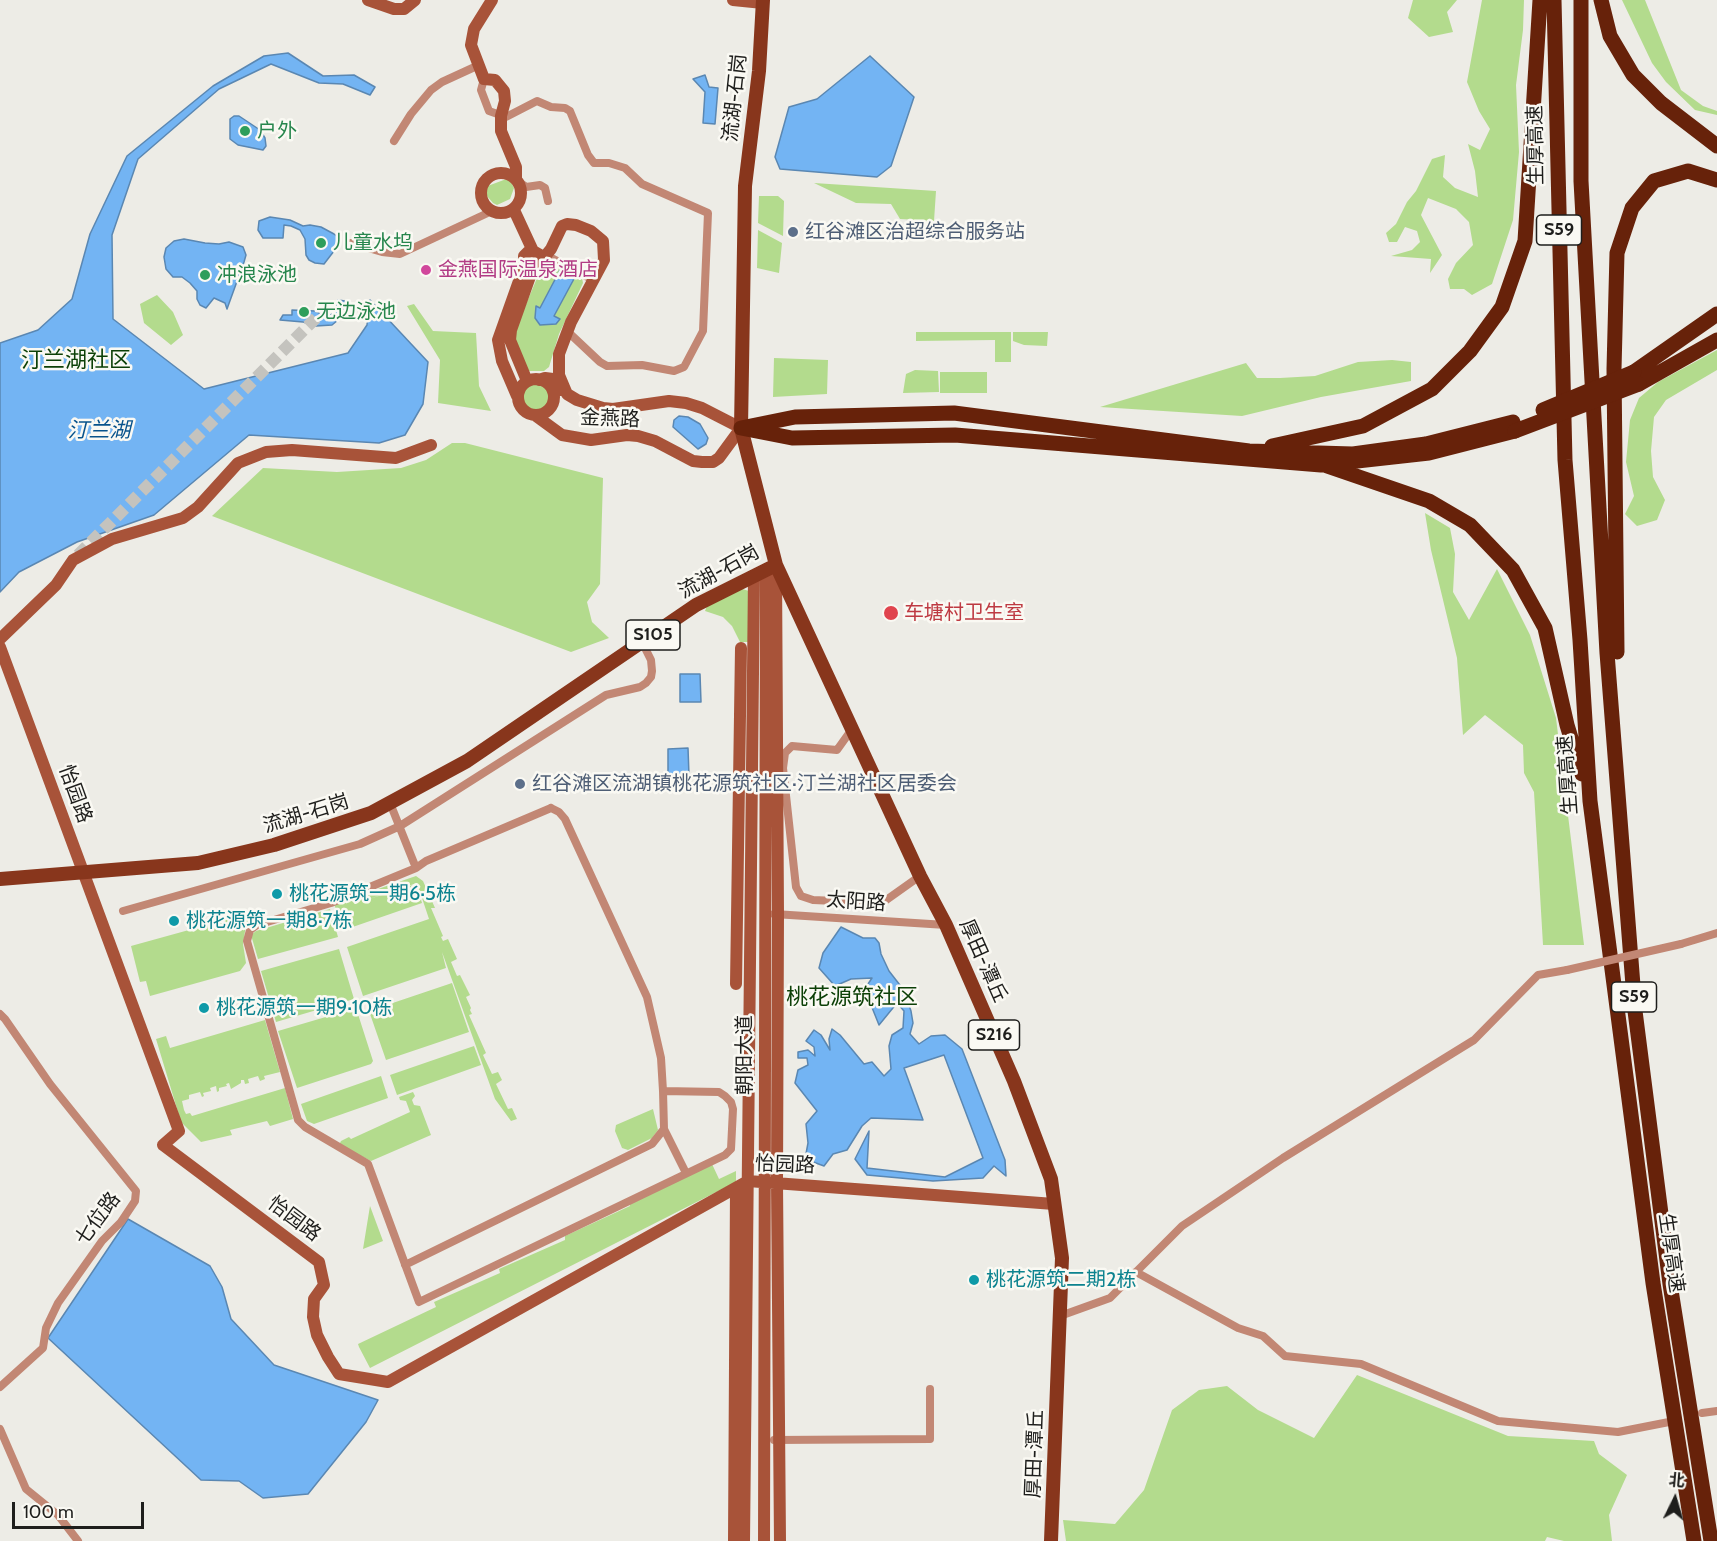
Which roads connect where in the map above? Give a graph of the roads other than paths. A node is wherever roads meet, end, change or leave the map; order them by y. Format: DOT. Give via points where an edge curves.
graph roads {
  1 [pos="368,0"];
  2 [pos="415,0"];
  3 [pos="492,0"];
  4 [pos="733,0"];
  5 [pos="1540,0"];
  6 [pos="1554,0"];
  7 [pos="1581,0"];
  8 [pos="1601,0"];
  9 [pos="763,1"];
  10 [pos="479,65"];
  11 [pos="484,79"];
  12 [pos="501,116"];
  13 [pos="393,141"];
  14 [pos="1717,146"];
  15 [pos="516,180"];
  16 [pos="1717,180"];
  17 [pos="548,201"];
  18 [pos="492,211"];
  19 [pos="511,211"];
  20 [pos="351,243"];
  21 [pos="538,256"];
  22 [pos="594,278"];
  23 [pos="1717,314"];
  24 [pos="567,332"];
  25 [pos="1717,340"];
  26 [pos="559,354"];
  27 [pos="1637,378"];
  28 [pos="537,380"];
  29 [pos="517,396"];
  30 [pos="540,415"];
  31 [pos="1514,426"];
  32 [pos="741,428"];
  33 [pos="430,445"];
  34 [pos="1249,451"];
  35 [pos="1321,465"];
  36 [pos="765,570"];
  37 [pos="0,639"];
  38 [pos="642,642"];
  39 [pos="0,647"];
  40 [pos="741,648"];
  41 [pos="852,729"];
  42 [pos="1619,799"];
  43 [pos="1590,801"];
  44 [pos="390,803"];
  45 [pos="782,819"];
  46 [pos="400,826"];
  47 [pos="765,828"];
  48 [pos="416,868"];
  49 [pos="83,873"];
  50 [pos="920,876"];
  51 [pos="0,879"];
  52 [pos="123,911"];
  53 [pos="765,913"];
  54 [pos="778,914"];
  55 [pos="946,925"];
  56 [pos="1717,933"];
  57 [pos="736,984"];
  58 [pos="0,1014"];
  59 [pos="663,1091"];
  60 [pos="664,1129"];
  61 [pos="686,1173"];
  62 [pos="748,1181"];
  63 [pos="771,1182"];
  64 [pos="736,1188"];
  65 [pos="1054,1204"];
  66 [pos="405,1265"];
  67 [pos="1136,1272"];
  68 [pos="1060,1316"];
  69 [pos="0,1388"];
  70 [pos="930,1389"];
  71 [pos="1717,1411"];
  72 [pos="1702,1413"];
  73 [pos="1669,1422"];
  74 [pos="0,1429"];
  75 [pos="764,1440"];
  76 [pos="779,1440"];
  77 [pos="78,1541"];
  78 [pos="734,1541"];
  79 [pos="744,1541"];
  80 [pos="764,1541"];
  81 [pos="780,1541"];
  82 [pos="1051,1541"];
  83 [pos="1694,1541"];
  84 [pos="1711,1541"];
  1 -- 2 [label="street" via="404,9"];
  3 -- 10 [label="street" via="472,37"];
  4 -- 9 [label="street"];
  5 -- 34 [label="highway" via="1525,242 1502,307 1470,351 1432,389 1363,426"];
  6 -- 43 [label="highway, 生厚高速 / S59" via="1565,460"];
  7 -- 42 [label="highway, 生厚高速 / S59" via="1581,181"];
  8 -- 14 [label="highway" via="1610,36 1633,75 1661,103"];
  9 -- 32 [label="main road, 流湖-石岗" via="745,186"];
  10 -- 11 [label="street"];
  10 -- 13 [label="street" via="431,90"];
  11 -- 12 [label="street" via="481,90 485,106"];
  11 -- 12 [label="street" via="495,80 504,91"];
  12 -- 15 [label="street" via="501,131 516,167"];
  12 -- 24 [label="street" via="537,102 564,108 570,111 594,163 625,168 642,184 708,213 703,331 684,367 674,371 642,365 608,366"];
  15 -- 17 [label="street" via="526,187 545,188"];
  15 -- 18 [label="street" via="504,173 485,181 481,194"];
  15 -- 19 [label="street" via="522,192 518,205"];
  16 -- 42 [label="highway" via="1688,171 1654,181 1632,208 1617,253 1614,369"];
  18 -- 19 [label="street"];
  18 -- 20 [label="street" via="400,254"];
  19 -- 21 [label="street"];
  21 -- 22 [label="street"];
  21 -- 22 [label="street, 金燕路" via="562,226 576,225 600,237 604,260"];
  21 -- 28 [label="street, 金燕路" via="510,340"];
  21 -- 29 [label="street, 金燕路" via="498,340"];
  22 -- 24 [label="street, 金燕路"];
  23 -- 27 [label="highway"];
  24 -- 26 [label="street, 金燕路"];
  25 -- 27 [label="highway"];
  26 -- 28 [label="street, 金燕路" via="552,373"];
  26 -- 32 [label="street, 金燕路" via="564,388 577,400 613,409 669,401 686,403"];
  27 -- 31 [label="highway, bridge"];
  28 -- 29 [label="street, 金燕路" via="522,385"];
  28 -- 30 [label="street, 金燕路" via="549,386 554,396 551,407"];
  28 -- 32 [label="street, 金燕路" via="553,379 580,409 606,413 666,405 690,408"];
  29 -- 30 [label="street, 金燕路" via="520,408 530,415"];
  30 -- 32 [label="street, 金燕路" via="561,429 587,434 636,431 701,458 716,454"];
  31 -- 34 [label="highway" via="1353,454"];
  31 -- 35 [label="highway" via="1429,453"];
  32 -- 34 [label="highway" via="795,417 954,413"];
  32 -- 35 [label="highway" via="792,438 955,435"];
  32 -- 36 [label="main road, 流湖-石岗"];
  33 -- 37 [label="street" via="396,458 292,450 266,452 238,463 183,518 112,539 73,560 56,585"];
  35 -- 43 [label="highway" via="1429,501 1470,525 1514,570 1545,628 1567,725"];
  36 -- 38 [label="main road, 流湖-石岗 / S105" via="696,605"];
  36 -- 41 [label="main road, 厚田-潭丘 / S216"];
  36 -- 45 [label="street"];
  36 -- 47 [label="street, 朝阳大道"];
  36 -- 62 [label="street, 朝阳大道"];
  38 -- 44 [label="main road, 流湖-石岗 / S105" via="467,761"];
  38 -- 46 [label="street" via="652,670 646,683 606,695"];
  39 -- 49 [label="street, 怡园路"];
  40 -- 57 [label="street"];
  41 -- 45 [label="street" via="837,750 792,746 785,753"];
  41 -- 50 [label="main road, 厚田-潭丘 / S216"];
  42 -- 84 [label="highway, 生厚高速 / S59" via="1635,1011 1670,1284"];
  43 -- 83 [label="highway, 生厚高速 / S59" via="1653,1283"];
  44 -- 46 [label="street"];
  44 -- 49 [label="main road, 流湖-石岗 / S105" via="274,845 198,863"];
  45 -- 47 [label="street"];
  45 -- 50 [label="street" via="801,896 882,903"];
  45 -- 54 [label="street"];
  46 -- 48 [label="street"];
  46 -- 52 [label="street" via="360,844"];
  47 -- 53 [label="street, 朝阳大道"];
  48 -- 59 [label="street" via="539,812 551,808 559,813 647,997 662,1058"];
  48 -- 66 [label="street" via="331,903 257,924 247,941 298,1120 305,1128 368,1164"];
  49 -- 51 [label="main road, 流湖-石岗 / S105"];
  49 -- 64 [label="street, 怡园路" via="179,1131 163,1145 319,1262 324,1285 314,1299 313,1317 317,1335 339,1374 388,1382"];
  50 -- 55 [label="main road, 厚田-潭丘 / S216"];
  53 -- 54 [label="street, 太阳路"];
  53 -- 63 [label="street, 朝阳大道"];
  54 -- 55 [label="street, 太阳路"];
  54 -- 63 [label="street"];
  55 -- 65 [label="main road, 厚田-潭丘 / S216" via="1014,1080 1051,1179"];
  56 -- 67 [label="street, bridge" via="1538,975 1474,1040 1283,1158 1182,1226"];
  58 -- 69 [label="street, 七位路" via="50,1084 136,1191 135,1201 121,1222 102,1241 58,1303 46,1328 43,1348"];
  59 -- 60 [label="street"];
  59 -- 61 [label="street" via="719,1092 733,1109 731,1149"];
  60 -- 61 [label="street"];
  60 -- 66 [label="street" via="652,1144"];
  61 -- 66 [label="street" via="419,1302"];
  62 -- 63 [label="street, 怡园路"];
  62 -- 64 [label="street, 怡园路"];
  62 -- 79 [label="street, 朝阳大道"];
  63 -- 65 [label="street, 怡园路"];
  63 -- 75 [label="street, 朝阳大道"];
  63 -- 76 [label="street"];
  64 -- 78 [label="street"];
  65 -- 68 [label="main road, 厚田-潭丘 / S216" via="1062,1258"];
  67 -- 68 [label="street" via="1110,1298"];
  67 -- 73 [label="street" via="1238,1328 1263,1336 1285,1356 1361,1364 1497,1421 1618,1432"];
  68 -- 82 [label="main road, 厚田-潭丘 / S216"];
  70 -- 76 [label="street" via="930,1439"];
  71 -- 72 [label="street"];
  74 -- 77 [label="street" via="26,1489 58,1515"];
  75 -- 76 [label="street"];
  75 -- 80 [label="street, 朝阳大道"];
  76 -- 81 [label="street"];
}
